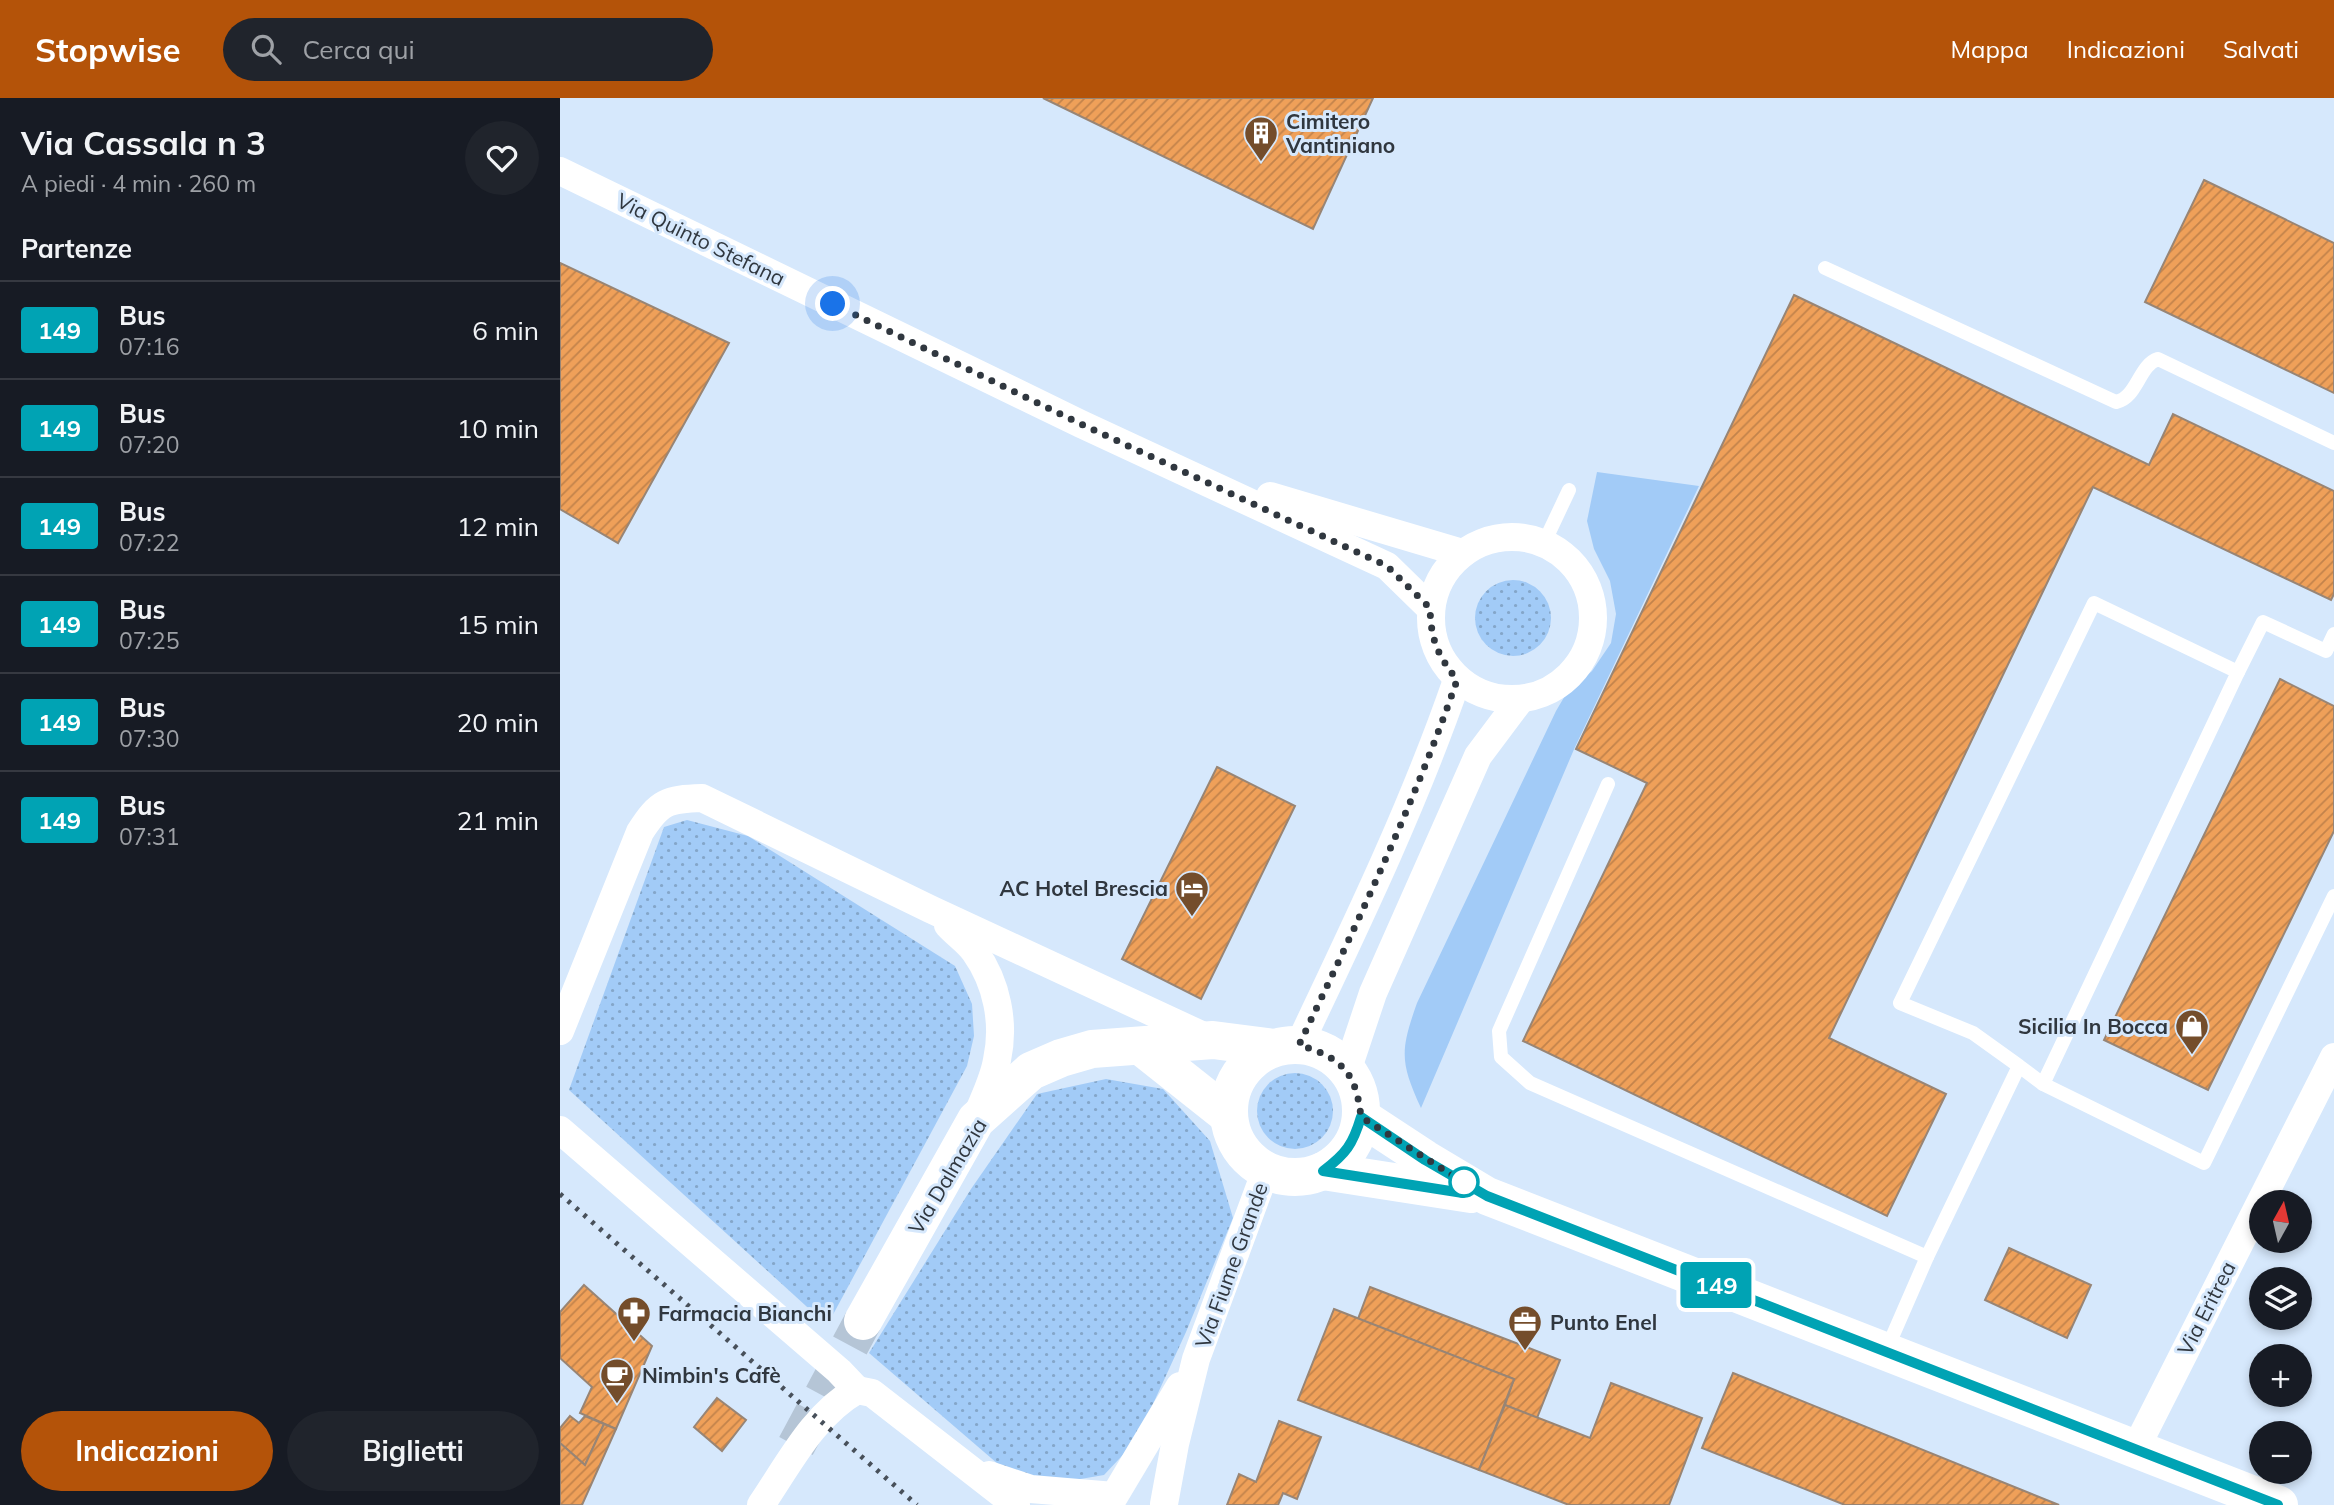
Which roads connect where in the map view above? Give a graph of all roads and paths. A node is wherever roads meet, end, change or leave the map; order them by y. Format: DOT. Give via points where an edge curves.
graph roads {
  1 [pos="560,171"];
  2 [pos="1825,268"];
  3 [pos="2334,443"];
  4 [pos="1183,471"];
  5 [pos="1569,491"];
  6 [pos="1544,543"];
  7 [pos="1462,553"];
  8 [pos="1430,608"];
  9 [pos="2334,634"];
  10 [pos="2238,672"];
  11 [pos="1457,680"];
  12 [pos="1520,700"];
  13 [pos="1608,784"];
  14 [pos="2334,896"];
  15 [pos="930,909"];
  16 [pos="560,1031"];
  17 [pos="1213,1040"];
  18 [pos="1287,1046"];
  19 [pos="1142,1047"];
  20 [pos="2334,1057"];
  21 [pos="2018,1066"];
  22 [pos="1347,1071"];
  23 [pos="2043,1084"];
  24 [pos="1228,1116"];
  25 [pos="1361,1117"];
  26 [pos="976,1120"];
  27 [pos="560,1130"];
  28 [pos="1266,1170"];
  29 [pos="1323,1171"];
  30 [pos="1487,1196"];
  31 [pos="1927,1257"];
  32 [pos="863,1321"];
  33 [pos="1886,1351"];
  34 [pos="1196,1359"];
  35 [pos="857,1390"];
  36 [pos="2136,1448"];
  37 [pos="963,1466"];
  38 [pos="1111,1500"];
  39 [pos="761,1505"];
  40 [pos="1016,1505"];
  41 [pos="1164,1505"];
  42 [pos="2278,1505"];
  1 -- 4 [label="street, Via Quinto Stefana"];
  2 -- 3 [label="lane" via="2116,402 2126,398 2150,363 2158,359"];
  4 -- 7 [label="street, Via Quinto Stefana"];
  4 -- 8 [label="street, Via Quinto Stefana" via="1387,566"];
  5 -- 6 [label="lane"];
  6 -- 7 [label="street" via="1502,537"];
  6 -- 12 [label="street" via="1567,557 1583,579 1592,604 1593,631 1584,657 1568,678 1546,693"];
  7 -- 8 [label="street" via="1441,577"];
  8 -- 11 [label="street" via="1431,634 1441,659"];
  9 -- 10 [label="lane" via="2326,651 2263,622"];
  10 -- 21 [label="lane" via="2094,603 1900,1003 1973,1033"];
  10 -- 23 [label="lane"];
  11 -- 12 [label="street" via="1486,696"];
  11 -- 18 [label="street" via="1405,814"];
  12 -- 22 [label="street" via="1478,756 1373,993"];
  13 -- 31 [label="lane" via="1499,1031 1502,1057 1530,1083"];
  14 -- 23 [label="lane" via="2204,1163"];
  15 -- 16 [label="street" via="702,798 677,799 654,809 640,832"];
  15 -- 17 [label="street"];
  15 -- 26 [label="street" via="974,950 997,999 997,1061"];
  17 -- 18 [label="main road, Via Dalmazia"];
  17 -- 19 [label="main road, Via Dalmazia"];
  18 -- 22 [label="main road" via="1326,1053"];
  18 -- 24 [label="main road" via="1255,1058 1239,1074"];
  19 -- 24 [label="main road"];
  19 -- 26 [label="main road, Via Dalmazia" via="1092,1049 1031,1071"];
  20 -- 36 [label="street, Via Eritrea"];
  21 -- 23 [label="lane"];
  21 -- 31 [label="lane"];
  22 -- 25 [label="main road" via="1358,1093"];
  24 -- 28 [label="main road" via="1234,1138 1247,1157"];
  25 -- 29 [label="main road" via="1355,1139 1342,1157"];
  25 -- 30 [label="main road"];
  26 -- 32 [label="main road, Via Dalmazia"];
  27 -- 35 [label="street"];
  28 -- 29 [label="main road" via="1295,1177"];
  28 -- 34 [label="street, Via Fiume Grande"];
  29 -- 30 [label="main road"];
  30 -- 33 [label="main road"];
  31 -- 33 [label="lane"];
  33 -- 36 [label="main road"];
  34 -- 38 [label="street, Via Fiume Grande"];
  34 -- 41 [label="street, Via Fiume Grande"];
  35 -- 37 [label="street" via="872,1392"];
  35 -- 39 [label="street" via="818,1420"];
  36 -- 42 [label="main road"];
  37 -- 38 [label="street" via="1031,1489"];
  37 -- 40 [label="street"];
  38 -- 41 [label="street" via="1122,1489 1141,1486 1159,1496"];
}
